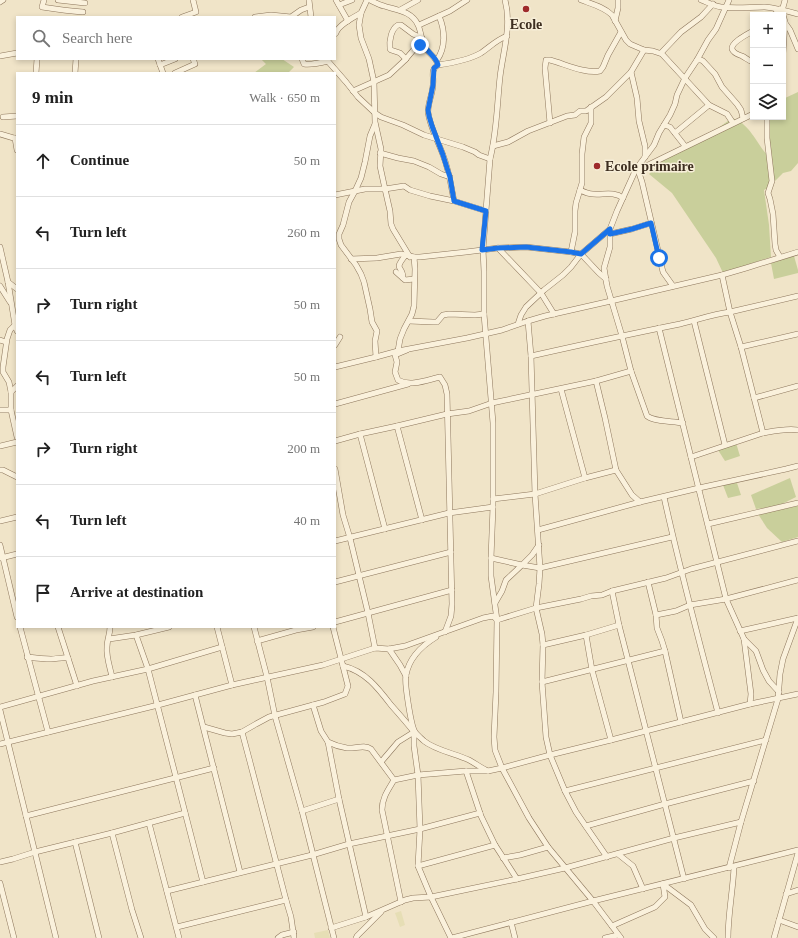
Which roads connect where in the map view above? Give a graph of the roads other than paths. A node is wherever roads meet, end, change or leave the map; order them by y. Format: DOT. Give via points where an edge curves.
graph roads {
  1 [pos="3,0"];
  2 [pos="44,0"];
  3 [pos="58,0"];
  4 [pos="193,0"];
  5 [pos="309,0"];
  6 [pos="352,0"];
  7 [pos="368,0"];
  8 [pos="418,0"];
  9 [pos="467,0"];
  10 [pos="505,0"];
  11 [pos="581,0"];
  12 [pos="618,0"];
  13 [pos="701,0"];
  14 [pos="729,0"];
  15 [pos="785,0"];
  16 [pos="85,1"];
  17 [pos="0,2"];
  18 [pos="338,2"];
  19 [pos="713,4"];
  20 [pos="309,7"];
  21 [pos="726,7"];
  22 [pos="400,10"];
  23 [pos="781,10"];
  24 [pos="778,12"];
  25 [pos="83,14"];
  26 [pos="361,14"];
  27 [pos="798,14"];
  28 [pos="185,16"];
  29 [pos="260,16"];
  30 [pos="284,16"];
  31 [pos="293,16"];
  32 [pos="311,16"];
  33 [pos="439,16"];
  34 [pos="348,21"];
  35 [pos="615,21"];
  36 [pos="786,24"];
  37 [pos="419,25"];
  38 [pos="336,32"];
  39 [pos="621,32"];
  40 [pos="750,33"];
  41 [pos="507,36"];
  42 [pos="422,40"];
  43 [pos="798,49"];
  44 [pos="644,50"];
  45 [pos="16,53"];
  46 [pos="661,53"];
  47 [pos="0,56"];
  48 [pos="406,59"];
  49 [pos="37,60"];
  50 [pos="76,60"];
  51 [pos="170,60"];
  52 [pos="193,60"];
  53 [pos="302,60"];
  54 [pos="327,60"];
  55 [pos="697,60"];
  56 [pos="750,61"];
  57 [pos="159,62"];
  58 [pos="438,63"];
  59 [pos="36,72"];
  60 [pos="75,72"];
  61 [pos="163,72"];
  62 [pos="177,72"];
  63 [pos="631,72"];
  64 [pos="685,78"];
  65 [pos="374,82"];
  66 [pos="353,91"];
  67 [pos="709,105"];
  68 [pos="591,107"];
  69 [pos="375,113"];
  70 [pos="750,115"];
  71 [pos="16,116"];
  72 [pos="3,117"];
  73 [pos="743,118"];
  74 [pos="767,120"];
  75 [pos="550,123"];
  76 [pos="733,123"];
  77 [pos="376,124"];
  78 [pos="664,125"];
  79 [pos="0,134"];
  80 [pos="675,134"];
  81 [pos="16,139"];
  82 [pos="437,139"];
  83 [pos="493,146"];
  84 [pos="685,146"];
  85 [pos="380,153"];
  86 [pos="645,157"];
  87 [pos="490,159"];
  88 [pos="637,169"];
  89 [pos="450,177"];
  90 [pos="384,189"];
  91 [pos="580,190"];
  92 [pos="355,191"];
  93 [pos="336,195"];
  94 [pos="622,198"];
  95 [pos="454,201"];
  96 [pos="486,211"];
  97 [pos="651,223"];
  98 [pos="610,231"];
  99 [pos="0,247"];
  100 [pos="498,248"];
  101 [pos="482,250"];
  102 [pos="571,252"];
  103 [pos="798,252"];
  104 [pos="581,254"];
  105 [pos="409,257"];
  106 [pos="780,257"];
  107 [pos="351,259"];
  108 [pos="396,272"];
  109 [pos="722,274"];
  110 [pos="403,278"];
  111 [pos="606,279"];
  112 [pos="414,280"];
  113 [pos="8,282"];
  114 [pos="0,286"];
  115 [pos="672,286"];
  116 [pos="16,288"];
  117 [pos="541,292"];
  118 [pos="2,294"];
  119 [pos="798,296"];
  120 [pos="611,301"];
  121 [pos="12,306"];
  122 [pos="730,312"];
  123 [pos="484,314"];
  124 [pos="554,314"];
  125 [pos="409,321"];
  126 [pos="528,321"];
  127 [pos="694,321"];
  128 [pos="518,324"];
  129 [pos="15,325"];
  130 [pos="16,328"];
  131 [pos="659,328"];
  132 [pos="486,334"];
  133 [pos="798,334"];
  134 [pos="622,336"];
  135 [pos="340,337"];
  136 [pos="0,340"];
  137 [pos="6,342"];
  138 [pos="336,343"];
  139 [pos="741,347"];
  140 [pos="407,350"];
  141 [pos="398,351"];
  142 [pos="531,356"];
  143 [pos="376,357"];
  144 [pos="336,367"];
  145 [pos="631,371"];
  146 [pos="596,381"];
  147 [pos="413,383"];
  148 [pos="798,386"];
  149 [pos="16,387"];
  150 [pos="560,389"];
  151 [pos="11,392"];
  152 [pos="532,395"];
  153 [pos="754,398"];
  154 [pos="492,403"];
  155 [pos="336,404"];
  156 [pos="0,410"];
  157 [pos="11,410"];
  158 [pos="447,414"];
  159 [pos="683,423"];
  160 [pos="397,426"];
  161 [pos="798,430"];
  162 [pos="16,432"];
  163 [pos="763,433"];
  164 [pos="360,434"];
  165 [pos="336,441"];
  166 [pos="16,442"];
  167 [pos="725,445"];
  168 [pos="0,446"];
  169 [pos="691,457"];
  170 [pos="798,466"];
  171 [pos="0,470"];
  172 [pos="616,470"];
  173 [pos="336,475"];
  174 [pos="16,476"];
  175 [pos="585,478"];
  176 [pos="699,488"];
  177 [pos="535,494"];
  178 [pos="664,497"];
  179 [pos="493,499"];
  180 [pos="640,502"];
  181 [pos="798,503"];
  182 [pos="493,507"];
  183 [pos="449,514"];
  184 [pos="16,517"];
  185 [pos="422,520"];
  186 [pos="0,521"];
  187 [pos="708,524"];
  188 [pos="385,529"];
  189 [pos="538,530"];
  190 [pos="672,537"];
  191 [pos="350,538"];
  192 [pos="336,541"];
  193 [pos="798,541"];
  194 [pos="0,545"];
  195 [pos="539,545"];
  196 [pos="451,552"];
  197 [pos="16,554"];
  198 [pos="2,558"];
  199 [pos="491,558"];
  200 [pos="717,562"];
  201 [pos="522,565"];
  202 [pos="540,568"];
  203 [pos="682,573"];
  204 [pos="359,576"];
  205 [pos="798,580"];
  206 [pos="336,582"];
  207 [pos="648,582"];
  208 [pos="452,590"];
  209 [pos="612,591"];
  210 [pos="726,599"];
  211 [pos="495,603"];
  212 [pos="690,605"];
  213 [pos="536,608"];
  214 [pos="16,613"];
  215 [pos="368,613"];
  216 [pos="656,616"];
  217 [pos="798,618"];
  218 [pos="497,620"];
  219 [pos="336,622"];
  220 [pos="620,625"];
  221 [pos="20,628"];
  222 [pos="58,628"];
  223 [pos="110,628"];
  224 [pos="165,628"];
  225 [pos="217,628"];
  226 [pos="254,628"];
  227 [pos="333,628"];
  228 [pos="296,629"];
  229 [pos="740,631"];
  230 [pos="446,632"];
  231 [pos="136,635"];
  232 [pos="586,635"];
  233 [pos="109,639"];
  234 [pos="744,640"];
  235 [pos="257,641"];
  236 [pos="543,645"];
  237 [pos="222,647"];
  238 [pos="375,648"];
  239 [pos="389,649"];
  240 [pos="665,651"];
  241 [pos="27,657"];
  242 [pos="68,658"];
  243 [pos="341,659"];
  244 [pos="628,660"];
  245 [pos="343,666"];
  246 [pos="148,669"];
  247 [pos="592,670"];
  248 [pos="406,676"];
  249 [pos="112,677"];
  250 [pos="267,677"];
  251 [pos="542,682"];
  252 [pos="232,684"];
  253 [pos="77,686"];
  254 [pos="779,692"];
  255 [pos="798,694"];
  256 [pos="195,695"];
  257 [pos="38,697"];
  258 [pos="778,699"];
  259 [pos="750,704"];
  260 [pos="158,705"];
  261 [pos="313,705"];
  262 [pos="0,707"];
  263 [pos="0,710"];
  264 [pos="718,713"];
  265 [pos="274,716"];
  266 [pos="681,722"];
  267 [pos="204,727"];
  268 [pos="646,731"];
  269 [pos="48,732"];
  270 [pos="242,732"];
  271 [pos="414,732"];
  272 [pos="611,740"];
  273 [pos="766,740"];
  274 [pos="328,742"];
  275 [pos="8,743"];
  276 [pos="0,744"];
  277 [pos="550,755"];
  278 [pos="380,762"];
  279 [pos="214,768"];
  280 [pos="502,768"];
  281 [pos="656,768"];
  282 [pos="466,771"];
  283 [pos="488,771"];
  284 [pos="418,775"];
  285 [pos="176,777"];
  286 [pos="394,780"];
  287 [pos="754,781"];
  288 [pos="565,791"];
  289 [pos="339,799"];
  290 [pos="665,804"];
  291 [pos="302,811"];
  292 [pos="185,813"];
  293 [pos="480,813"];
  294 [pos="26,816"];
  295 [pos="741,822"];
  296 [pos="149,823"];
  297 [pos="586,826"];
  298 [pos="420,829"];
  299 [pos="112,833"];
  300 [pos="387,836"];
  301 [pos="674,838"];
  302 [pos="75,842"];
  303 [pos="349,844"];
  304 [pos="495,846"];
  305 [pos="548,847"];
  306 [pos="35,852"];
  307 [pos="798,852"];
  308 [pos="618,854"];
  309 [pos="312,855"];
  310 [pos="607,857"];
  311 [pos="503,858"];
  312 [pos="0,862"];
  313 [pos="276,864"];
  314 [pos="418,866"];
  315 [pos="732,867"];
  316 [pos="565,868"];
  317 [pos="240,872"];
  318 [pos="517,879"];
  319 [pos="684,879"];
  320 [pos="203,882"];
  321 [pos="0,883"];
  322 [pos="663,884"];
  323 [pos="643,889"];
  324 [pos="798,890"];
  325 [pos="167,891"];
  326 [pos="786,894"];
  327 [pos="431,898"];
  328 [pos="286,900"];
  329 [pos="401,902"];
  330 [pos="593,902"];
  331 [pos="383,910"];
  332 [pos="366,917"];
  333 [pos="779,920"];
  334 [pos="511,922"];
  335 [pos="612,926"];
  336 [pos="798,927"];
  337 [pos="176,928"];
  338 [pos="331,928"];
  339 [pos="294,932"];
  340 [pos="619,936"];
  341 [pos="14,938"];
  342 [pos="56,938"];
  343 [pos="99,938"];
  344 [pos="140,938"];
  345 [pos="179,938"];
  346 [pos="278,938"];
  347 [pos="294,938"];
  348 [pos="334,938"];
  349 [pos="356,938"];
  350 [pos="451,938"];
  351 [pos="515,938"];
  352 [pos="605,938"];
  353 [pos="714,938"];
  354 [pos="728,938"];
  355 [pos="774,938"];
  1 -- 17 [label="street"];
  2 -- 25 [label="street" via="42,7"];
  3 -- 16 [label="street"];
  4 -- 28 [label="street" via="196,12"];
  5 -- 20 [label="street"];
  6 -- 18 [label="street"];
  7 -- 22 [label="street"];
  7 -- 26 [label="street"];
  8 -- 22 [label="street"];
  9 -- 33 [label="street"];
  10 -- 41 [label="street"];
  11 -- 35 [label="street" via="604,9"];
  12 -- 35 [label="street"];
  13 -- 19 [label="street"];
  14 -- 21 [label="street"];
  15 -- 23 [label="street"];
  16 -- 25 [label="street"];
  18 -- 34 [label="street"];
  19 -- 21 [label="street"];
  19 -- 46 [label="street"];
  20 -- 31 [label="street"];
  20 -- 32 [label="street"];
  21 -- 23 [label="street" via="764,7"];
  21 -- 55 [label="street"];
  22 -- 37 [label="street"];
  23 -- 24 [label="street"];
  23 -- 27 [label="street"];
  26 -- 34 [label="street"];
  26 -- 65 [label="street" via="360,33"];
  29 -- 30 [label="street"];
  33 -- 37 [label="street"];
  33 -- 58 [label="street" via="443,28 443,46"];
  34 -- 38 [label="street"];
  35 -- 39 [label="street"];
  36 -- 43 [label="street"];
  37 -- 42 [label="street"];
  39 -- 44 [label="street" via="630,44"];
  39 -- 75 [label="street" via="600,71 546,60"];
  40 -- 56 [label="street" via="734,43 732,48 735,53"];
  41 -- 58 [label="street" via="470,58"];
  41 -- 83 [label="street"];
  42 -- 48 [label="street"];
  42 -- 48 [label="street" via="401,25 396,26 391,37 390,49"];
  42 -- 58 [label="street"];
  44 -- 46 [label="street"];
  44 -- 63 [label="street"];
  45 -- 47 [label="street"];
  46 -- 64 [label="street"];
  48 -- 65 [label="street" via="388,75"];
  49 -- 59 [label="street"];
  50 -- 60 [label="street"];
  51 -- 57 [label="street"];
  52 -- 62 [label="street" via="195,64"];
  53 -- 54 [label="street" via="307,64"];
  54 -- 66 [label="street"];
  55 -- 64 [label="street"];
  55 -- 73 [label="street" via="703,61 715,74 720,85 741,110"];
  57 -- 61 [label="street"];
  58 -- 82 [label="street" via="434,68 428,110"];
  63 -- 68 [label="street" via="606,97"];
  63 -- 86 [label="street"];
  64 -- 67 [label="street"];
  64 -- 78 [label="street"];
  65 -- 66 [label="street"];
  65 -- 69 [label="street"];
  66 -- 69 [label="street"];
  67 -- 76 [label="street" via="727,114"];
  67 -- 80 [label="street"];
  68 -- 75 [label="street"];
  68 -- 91 [label="street" via="591,123 584,137"];
  69 -- 77 [label="street"];
  69 -- 82 [label="street"];
  70 -- 73 [label="street"];
  71 -- 72 [label="street"];
  73 -- 76 [label="street"];
  74 -- 106 [label="street" via="772,181 768,192 776,250"];
  75 -- 83 [label="street"];
  76 -- 84 [label="street"];
  77 -- 85 [label="street"];
  77 -- 92 [label="street" via="370,136 361,178"];
  78 -- 80 [label="street" via="670,127"];
  78 -- 86 [label="street"];
  79 -- 81 [label="street"];
  80 -- 84 [label="street"];
  82 -- 87 [label="street"];
  82 -- 89 [label="street"];
  83 -- 87 [label="street"];
  84 -- 88 [label="street"];
  85 -- 89 [label="street" via="414,161"];
  85 -- 90 [label="street"];
  86 -- 88 [label="street"];
  87 -- 96 [label="street"];
  88 -- 94 [label="street"];
  88 -- 97 [label="street"];
  89 -- 95 [label="street"];
  90 -- 92 [label="street"];
  90 -- 95 [label="street" via="404,186 410,190"];
  90 -- 105 [label="street" via="391,224"];
  91 -- 94 [label="street"];
  91 -- 102 [label="street"];
  92 -- 93 [label="street"];
  92 -- 107 [label="street" via="339,234 341,245"];
  94 -- 98 [label="street"];
  95 -- 96 [label="street"];
  96 -- 101 [label="street"];
  97 -- 98 [label="street" via="632,229"];
  97 -- 115 [label="street" via="663,272"];
  98 -- 104 [label="street"];
  98 -- 111 [label="street" via="610,247 604,268"];
  99 -- 113 [label="street"];
  100 -- 101 [label="street"];
  100 -- 102 [label="street" via="526,247"];
  100 -- 117 [label="street"];
  101 -- 105 [label="street"];
  101 -- 123 [label="street"];
  102 -- 104 [label="street"];
  103 -- 106 [label="street"];
  104 -- 111 [label="street"];
  104 -- 117 [label="street" via="571,268"];
  105 -- 107 [label="street" via="401,254"];
  105 -- 110 [label="street" via="399,263"];
  105 -- 112 [label="street"];
  106 -- 109 [label="street"];
  107 -- 143 [label="street" via="361,274 372,322 377,331"];
  108 -- 110 [label="street"];
  109 -- 115 [label="street"];
  109 -- 122 [label="street"];
  110 -- 112 [label="street"];
  111 -- 120 [label="street"];
  112 -- 125 [label="street" via="414,306"];
  113 -- 116 [label="street"];
  113 -- 121 [label="street"];
  114 -- 118 [label="street"];
  115 -- 120 [label="street"];
  117 -- 124 [label="street"];
  117 -- 128 [label="street" via="526,307"];
  118 -- 121 [label="street"];
  119 -- 122 [label="street"];
  120 -- 124 [label="street"];
  120 -- 134 [label="street"];
  121 -- 129 [label="street"];
  122 -- 127 [label="street"];
  122 -- 139 [label="street"];
  123 -- 125 [label="street" via="443,315 437,322"];
  123 -- 132 [label="street"];
  124 -- 126 [label="street"];
  125 -- 141 [label="street" via="400,339"];
  126 -- 128 [label="street"];
  126 -- 142 [label="street"];
  127 -- 131 [label="street"];
  127 -- 167 [label="street"];
  128 -- 132 [label="street"];
  129 -- 130 [label="street"];
  129 -- 137 [label="street" via="10,330"];
  131 -- 134 [label="street"];
  131 -- 159 [label="street"];
  132 -- 140 [label="street"];
  132 -- 154 [label="street"];
  133 -- 139 [label="street"];
  134 -- 142 [label="street"];
  134 -- 145 [label="street"];
  135 -- 138 [label="street"];
  136 -- 137 [label="street"];
  137 -- 151 [label="street" via="3,372"];
  139 -- 153 [label="street"];
  140 -- 141 [label="street"];
  140 -- 147 [label="street" via="395,355 395,372 398,380"];
  141 -- 143 [label="street"];
  142 -- 152 [label="street"];
  143 -- 144 [label="street"];
  145 -- 146 [label="street"];
  145 -- 159 [label="street" via="647,416"];
  146 -- 150 [label="street"];
  146 -- 172 [label="street"];
  147 -- 155 [label="street"];
  147 -- 158 [label="street" via="440,377 445,385"];
  148 -- 153 [label="street"];
  149 -- 151 [label="street"];
  150 -- 152 [label="street"];
  150 -- 175 [label="street"];
  151 -- 157 [label="street"];
  152 -- 154 [label="street"];
  152 -- 177 [label="street"];
  153 -- 163 [label="street"];
  154 -- 158 [label="street" via="469,411"];
  154 -- 179 [label="street"];
  156 -- 157 [label="street"];
  157 -- 162 [label="street"];
  158 -- 160 [label="street"];
  158 -- 183 [label="street"];
  159 -- 169 [label="street"];
  160 -- 164 [label="street"];
  160 -- 185 [label="street"];
  161 -- 163 [label="street"];
  163 -- 167 [label="street"];
  164 -- 165 [label="street"];
  164 -- 188 [label="street"];
  166 -- 168 [label="street"];
  167 -- 169 [label="street"];
  169 -- 176 [label="street"];
  170 -- 176 [label="street"];
  171 -- 174 [label="street"];
  172 -- 175 [label="street"];
  172 -- 180 [label="street" via="632,495"];
  173 -- 191 [label="street"];
  175 -- 177 [label="street"];
  176 -- 178 [label="street"];
  176 -- 187 [label="street"];
  177 -- 179 [label="street"];
  177 -- 189 [label="street"];
  178 -- 180 [label="street"];
  178 -- 190 [label="street"];
  179 -- 182 [label="street"];
  180 -- 189 [label="street"];
  181 -- 187 [label="street"];
  182 -- 183 [label="street"];
  182 -- 199 [label="street"];
  183 -- 185 [label="street"];
  183 -- 196 [label="street"];
  184 -- 186 [label="street"];
  185 -- 188 [label="street"];
  187 -- 200 [label="street"];
  188 -- 191 [label="street"];
  189 -- 195 [label="street"];
  190 -- 202 [label="street"];
  190 -- 203 [label="street"];
  191 -- 192 [label="street"];
  191 -- 204 [label="street"];
  193 -- 200 [label="street"];
  194 -- 198 [label="street"];
  195 -- 201 [label="street"];
  195 -- 202 [label="street"];
  196 -- 204 [label="street"];
  196 -- 208 [label="street"];
  197 -- 198 [label="street"];
  198 -- 214 [label="street"];
  199 -- 201 [label="street"];
  199 -- 211 [label="street"];
  200 -- 203 [label="street"];
  200 -- 210 [label="street"];
  201 -- 202 [label="street"];
  201 -- 211 [label="street" via="506,580"];
  202 -- 213 [label="street"];
  203 -- 207 [label="street"];
  203 -- 212 [label="street"];
  204 -- 206 [label="street"];
  204 -- 215 [label="street"];
  205 -- 210 [label="street"];
  207 -- 209 [label="street"];
  207 -- 216 [label="street"];
  208 -- 215 [label="street"];
  208 -- 230 [label="street" via="451,616"];
  209 -- 213 [label="street" via="581,600"];
  209 -- 220 [label="street"];
  210 -- 212 [label="street"];
  210 -- 229 [label="street"];
  211 -- 218 [label="street"];
  212 -- 216 [label="street"];
  212 -- 264 [label="street"];
  213 -- 218 [label="street"];
  213 -- 236 [label="street"];
  215 -- 219 [label="street"];
  215 -- 238 [label="street"];
  216 -- 240 [label="street" via="657,628"];
  217 -- 229 [label="street"];
  217 -- 254 [label="street" via="783,659"];
  218 -- 230 [label="street" via="489,616"];
  218 -- 280 [label="street" via="494,737 495,750"];
  220 -- 232 [label="street"];
  220 -- 244 [label="street"];
  221 -- 241 [label="street"];
  222 -- 242 [label="street"];
  223 -- 233 [label="street"];
  224 -- 231 [label="street"];
  225 -- 237 [label="street"];
  226 -- 235 [label="street"];
  227 -- 243 [label="street"];
  228 -- 235 [label="street"];
  229 -- 234 [label="street"];
  230 -- 239 [label="street"];
  230 -- 248 [label="street" via="426,643 409,666"];
  231 -- 233 [label="street"];
  231 -- 246 [label="street"];
  232 -- 236 [label="street"];
  232 -- 247 [label="street"];
  233 -- 249 [label="street" via="107,648"];
  234 -- 254 [label="street" via="756,651 769,681"];
  234 -- 259 [label="street"];
  235 -- 250 [label="street"];
  236 -- 251 [label="street"];
  237 -- 246 [label="street"];
  237 -- 252 [label="street"];
  238 -- 239 [label="street"];
  238 -- 243 [label="street"];
  239 -- 248 [label="street"];
  240 -- 244 [label="street"];
  240 -- 266 [label="street"];
  241 -- 242 [label="street"];
  241 -- 257 [label="street"];
  242 -- 253 [label="street"];
  243 -- 245 [label="street"];
  243 -- 250 [label="street"];
  244 -- 247 [label="street"];
  244 -- 268 [label="street"];
  245 -- 261 [label="street" via="348,686 345,694"];
  245 -- 271 [label="street" via="356,670 370,680"];
  246 -- 249 [label="street"];
  246 -- 260 [label="street"];
  247 -- 251 [label="street"];
  247 -- 272 [label="street"];
  248 -- 271 [label="street"];
  249 -- 253 [label="street"];
  250 -- 252 [label="street"];
  250 -- 265 [label="street"];
  251 -- 277 [label="street" via="546,737"];
  252 -- 256 [label="street"];
  253 -- 257 [label="street"];
  254 -- 258 [label="street"];
  255 -- 258 [label="street"];
  256 -- 260 [label="street"];
  256 -- 267 [label="street"];
  257 -- 262 [label="street"];
  257 -- 269 [label="street"];
  258 -- 259 [label="street"];
  258 -- 273 [label="street"];
  259 -- 264 [label="street"];
  260 -- 269 [label="street"];
  260 -- 285 [label="street"];
  261 -- 265 [label="street"];
  261 -- 274 [label="street" via="321,731"];
  263 -- 275 [label="street"];
  264 -- 266 [label="street"];
  265 -- 270 [label="street"];
  265 -- 291 [label="street"];
  266 -- 268 [label="street"];
  267 -- 270 [label="street" via="232,734"];
  267 -- 279 [label="street"];
  268 -- 272 [label="street"];
  268 -- 281 [label="street"];
  269 -- 275 [label="street"];
  270 -- 313 [label="street"];
  271 -- 278 [label="street" via="398,742"];
  271 -- 283 [label="street" via="425,742"];
  271 -- 284 [label="street"];
  272 -- 277 [label="street"];
  273 -- 281 [label="street"];
  273 -- 287 [label="street"];
  274 -- 278 [label="street" via="348,748 368,747"];
  274 -- 289 [label="street"];
  275 -- 276 [label="street"];
  275 -- 294 [label="street"];
  277 -- 280 [label="street"];
  277 -- 288 [label="street"];
  278 -- 286 [label="street"];
  279 -- 285 [label="street"];
  279 -- 317 [label="street"];
  280 -- 283 [label="street"];
  280 -- 305 [label="street"];
  281 -- 288 [label="street"];
  281 -- 290 [label="street"];
  282 -- 283 [label="street"];
  282 -- 284 [label="street"];
  282 -- 293 [label="street"];
  284 -- 286 [label="street"];
  284 -- 298 [label="street"];
  285 -- 292 [label="street"];
  285 -- 294 [label="street"];
  286 -- 300 [label="street" via="382,802"];
  287 -- 290 [label="street"];
  287 -- 295 [label="street"];
  288 -- 297 [label="street"];
  289 -- 291 [label="street"];
  289 -- 303 [label="street"];
  290 -- 297 [label="street"];
  290 -- 301 [label="street"];
  291 -- 309 [label="street"];
  292 -- 296 [label="street"];
  292 -- 320 [label="street"];
  293 -- 298 [label="street"];
  293 -- 304 [label="street"];
  294 -- 306 [label="street"];
  295 -- 301 [label="street"];
  295 -- 315 [label="street"];
  296 -- 299 [label="street"];
  296 -- 325 [label="street"];
  297 -- 310 [label="street"];
  298 -- 300 [label="street"];
  298 -- 314 [label="street"];
  299 -- 302 [label="street"];
  299 -- 344 [label="street"];
  300 -- 303 [label="street"];
  300 -- 329 [label="street"];
  301 -- 308 [label="street"];
  301 -- 319 [label="street"];
  302 -- 306 [label="street"];
  302 -- 343 [label="street"];
  303 -- 309 [label="street"];
  303 -- 332 [label="street"];
  304 -- 311 [label="street"];
  304 -- 314 [label="street"];
  305 -- 311 [label="street"];
  305 -- 316 [label="street"];
  306 -- 312 [label="street"];
  306 -- 342 [label="street"];
  307 -- 315 [label="street"];
  307 -- 326 [label="street"];
  308 -- 310 [label="street"];
  308 -- 323 [label="street" via="633,866"];
  309 -- 313 [label="street"];
  309 -- 338 [label="street"];
  310 -- 316 [label="street"];
  311 -- 318 [label="street"];
  313 -- 317 [label="street"];
  313 -- 328 [label="street"];
  314 -- 327 [label="street"];
  315 -- 319 [label="street"];
  315 -- 354 [label="street"];
  316 -- 318 [label="street"];
  316 -- 330 [label="street"];
  317 -- 320 [label="street"];
  318 -- 327 [label="street"];
  319 -- 322 [label="street"];
  320 -- 325 [label="street"];
  321 -- 341 [label="street"];
  322 -- 323 [label="street"];
  322 -- 335 [label="street" via="665,897 655,908"];
  322 -- 353 [label="street" via="691,905 705,929"];
  323 -- 330 [label="street"];
  324 -- 326 [label="street"];
  325 -- 337 [label="street"];
  326 -- 333 [label="street"];
  327 -- 329 [label="street" via="413,898"];
  327 -- 350 [label="street"];
  328 -- 337 [label="street"];
  328 -- 339 [label="street"];
  329 -- 331 [label="street"];
  330 -- 334 [label="street"];
  330 -- 335 [label="street"];
  331 -- 332 [label="street"];
  331 -- 349 [label="street"];
  332 -- 338 [label="street"];
  333 -- 336 [label="street"];
  333 -- 355 [label="street"];
  334 -- 350 [label="street"];
  334 -- 351 [label="street"];
  335 -- 340 [label="street"];
  337 -- 345 [label="street"];
  338 -- 348 [label="street"];
  339 -- 346 [label="street"];
  339 -- 347 [label="street"];
  340 -- 352 [label="street"];
}
